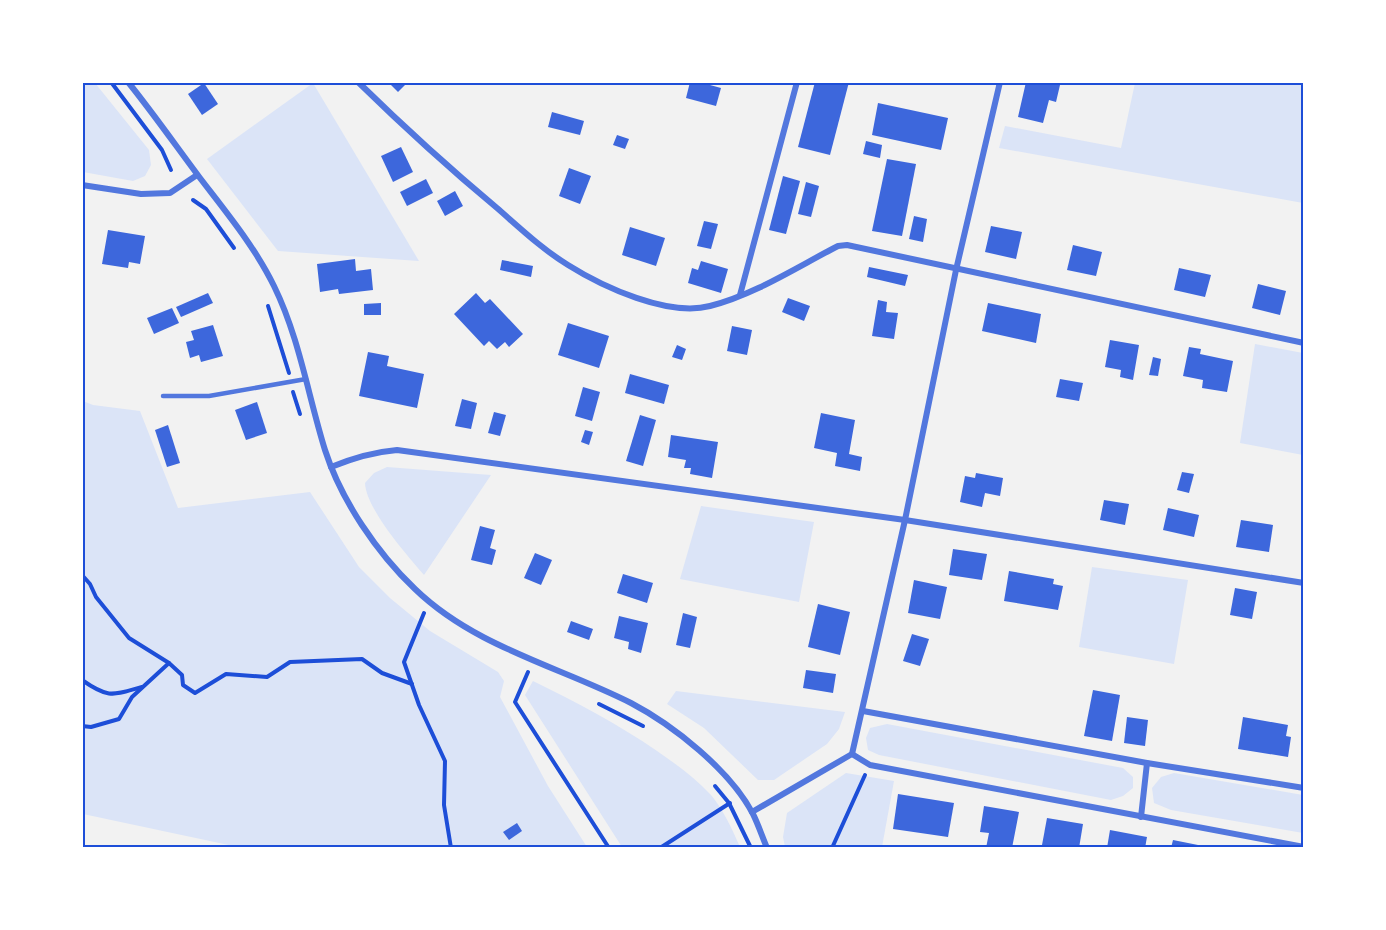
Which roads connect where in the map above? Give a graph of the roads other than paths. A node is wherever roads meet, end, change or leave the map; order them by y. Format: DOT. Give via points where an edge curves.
graph roads {
  1 [pos="358,82"];
  2 [pos="797,82"];
  3 [pos="1000,82"];
  4 [pos="130,83"];
  5 [pos="197,175"];
  6 [pos="82,185"];
  7 [pos="956,270"];
  8 [pos="740,295"];
  9 [pos="1304,343"];
  10 [pos="306,380"];
  11 [pos="163,396"];
  12 [pos="332,467"];
  13 [pos="905,520"];
  14 [pos="1304,583"];
  15 [pos="863,711"];
  16 [pos="852,754"];
  17 [pos="1147,764"];
  18 [pos="1304,788"];
  19 [pos="752,813"];
  20 [pos="1141,817"];
  21 [pos="1304,847"];
  22 [pos="766,848"];
  1 -- 8 [label="street" via="435,156 534,240 576,270 600,283 663,305 708,307"];
  2 -- 8 [label="street"];
  3 -- 7 [label="street"];
  4 -- 5 [label="street"];
  5 -- 6 [label="street" via="170,193 141,194"];
  5 -- 10 [label="street" via="264,266 286,316"];
  7 -- 8 [label="street" via="838,246"];
  7 -- 9 [label="street"];
  7 -- 13 [label="street"];
  10 -- 11 [label="lane" via="209,396"];
  10 -- 12 [label="street"];
  12 -- 13 [label="street" via="351,458 397,450"];
  12 -- 19 [label="street" via="359,520 414,589 483,638 630,703 680,733 705,756"];
  13 -- 14 [label="street"];
  13 -- 15 [label="street"];
  15 -- 16 [label="street"];
  15 -- 17 [label="street"];
  16 -- 19 [label="street"];
  16 -- 20 [label="street" via="870,765"];
  17 -- 18 [label="street"];
  17 -- 20 [label="street"];
  19 -- 22 [label="street"];
  20 -- 21 [label="street"];
}
